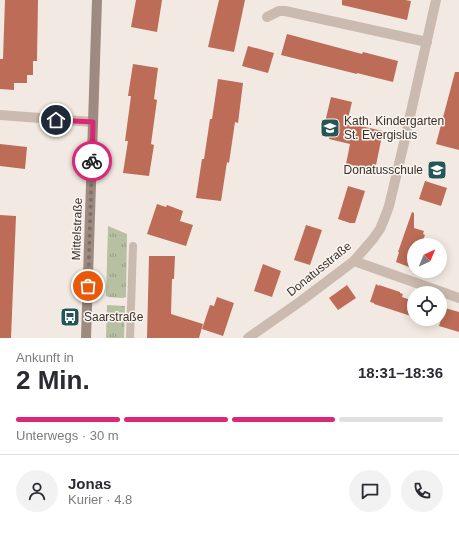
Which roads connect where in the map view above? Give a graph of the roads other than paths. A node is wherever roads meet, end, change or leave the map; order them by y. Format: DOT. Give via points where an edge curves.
graph roads {
  1 [pos="97,0"];
  2 [pos="436,0"];
  3 [pos="267,17"];
  4 [pos="427,42"];
  5 [pos="0,115"];
  6 [pos="93,122"];
  7 [pos="133,246"];
  8 [pos="356,262"];
  9 [pos="459,298"];
  10 [pos="86,338"];
  11 [pos="130,338"];
  12 [pos="248,338"];
  1 -- 6 [label="main road, Mittelstraße"];
  2 -- 4 [label="street, Donatusstraße"];
  3 -- 4 [label="street" via="285,11"];
  4 -- 8 [label="street, Donatusstraße" via="389,206 380,229"];
  5 -- 6 [label="street"];
  6 -- 10 [label="main road, Mittelstraße"];
  7 -- 11 [label="lane"];
  8 -- 9 [label="street"];
  8 -- 12 [label="street, Donatusstraße"];
}
